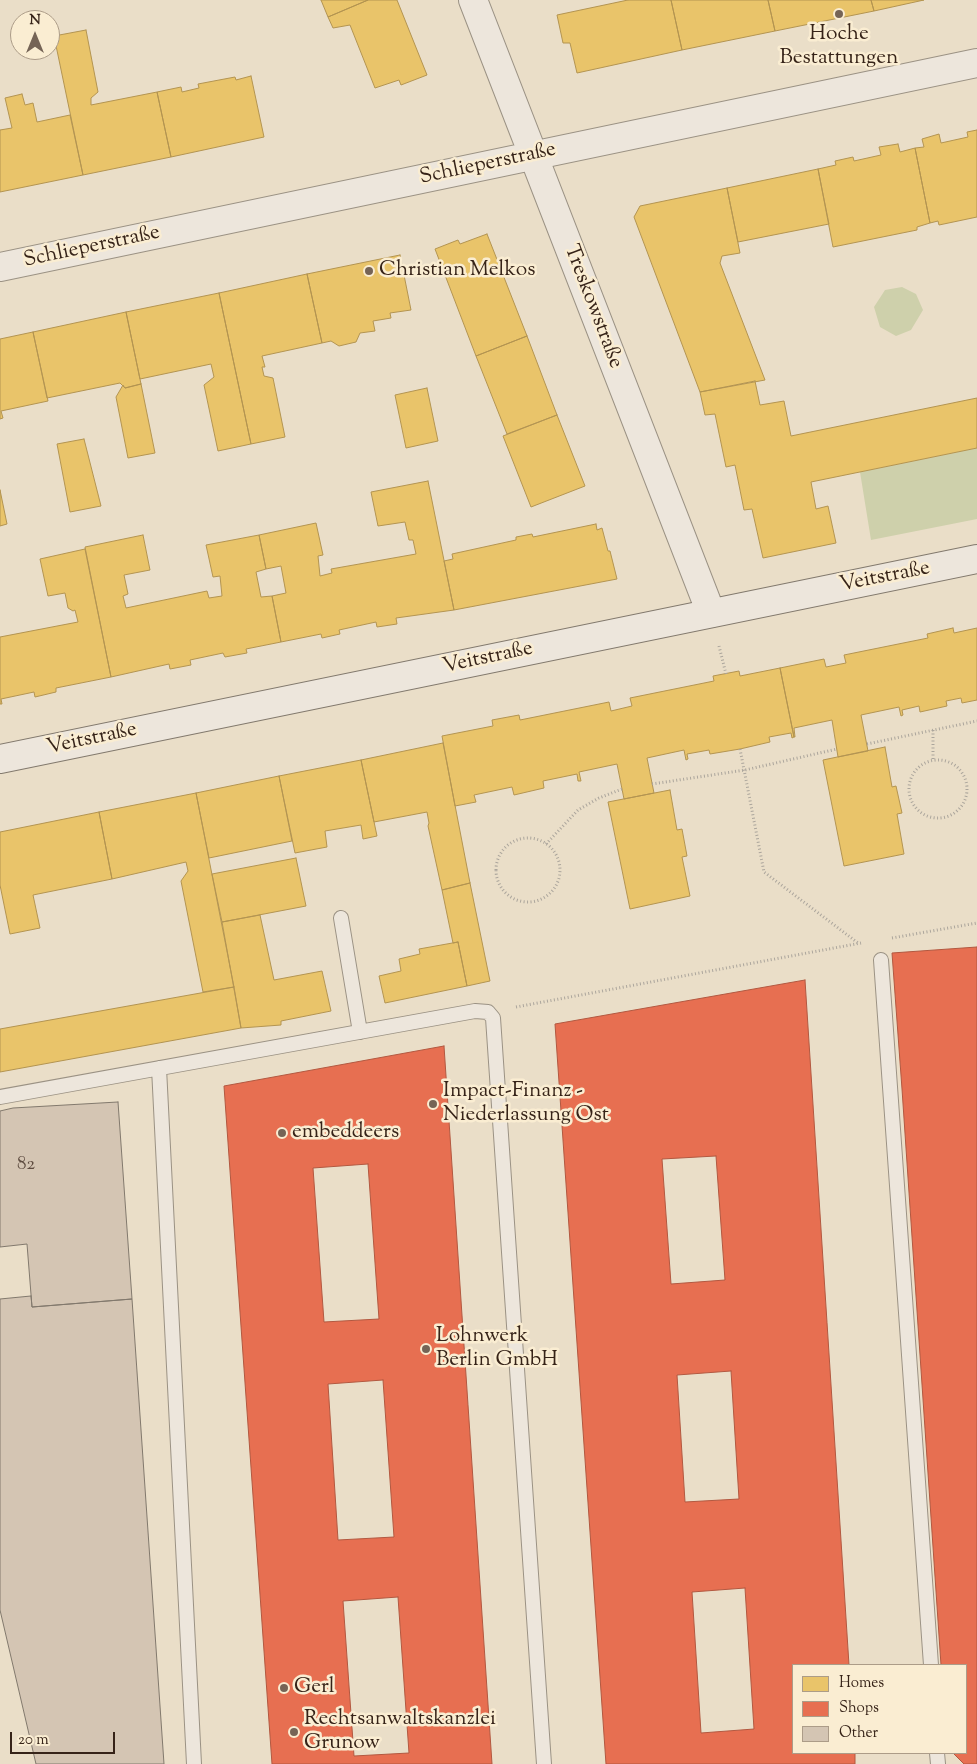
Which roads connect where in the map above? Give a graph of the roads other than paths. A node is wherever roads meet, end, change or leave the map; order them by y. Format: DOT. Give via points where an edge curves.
graph roads {
  1 [pos="473,0"];
  2 [pos="977,63"];
  3 [pos="533,156"];
  4 [pos="0,267"];
  5 [pos="977,559"];
  6 [pos="711,613"];
  7 [pos="0,759"];
  8 [pos="341,918"];
  9 [pos="881,960"];
  10 [pos="360,1032"];
  11 [pos="159,1068"];
  12 [pos="0,1097"];
  13 [pos="931,1664"];
  14 [pos="194,1764"];
  15 [pos="544,1764"];
  1 -- 3 [label="street, Treskowstraße"];
  2 -- 3 [label="street, Schlieperstraße"];
  3 -- 4 [label="street, Schlieperstraße"];
  3 -- 6 [label="street, Treskowstraße"];
  5 -- 6 [label="street, Veitstraße"];
  6 -- 7 [label="street, Veitstraße"];
  8 -- 10 [label="lane"];
  9 -- 13 [label="lane"];
  10 -- 11 [label="lane"];
  10 -- 15 [label="lane" via="475,1011 488,1012 493,1018"];
  11 -- 12 [label="lane"];
  11 -- 14 [label="lane"];
}
